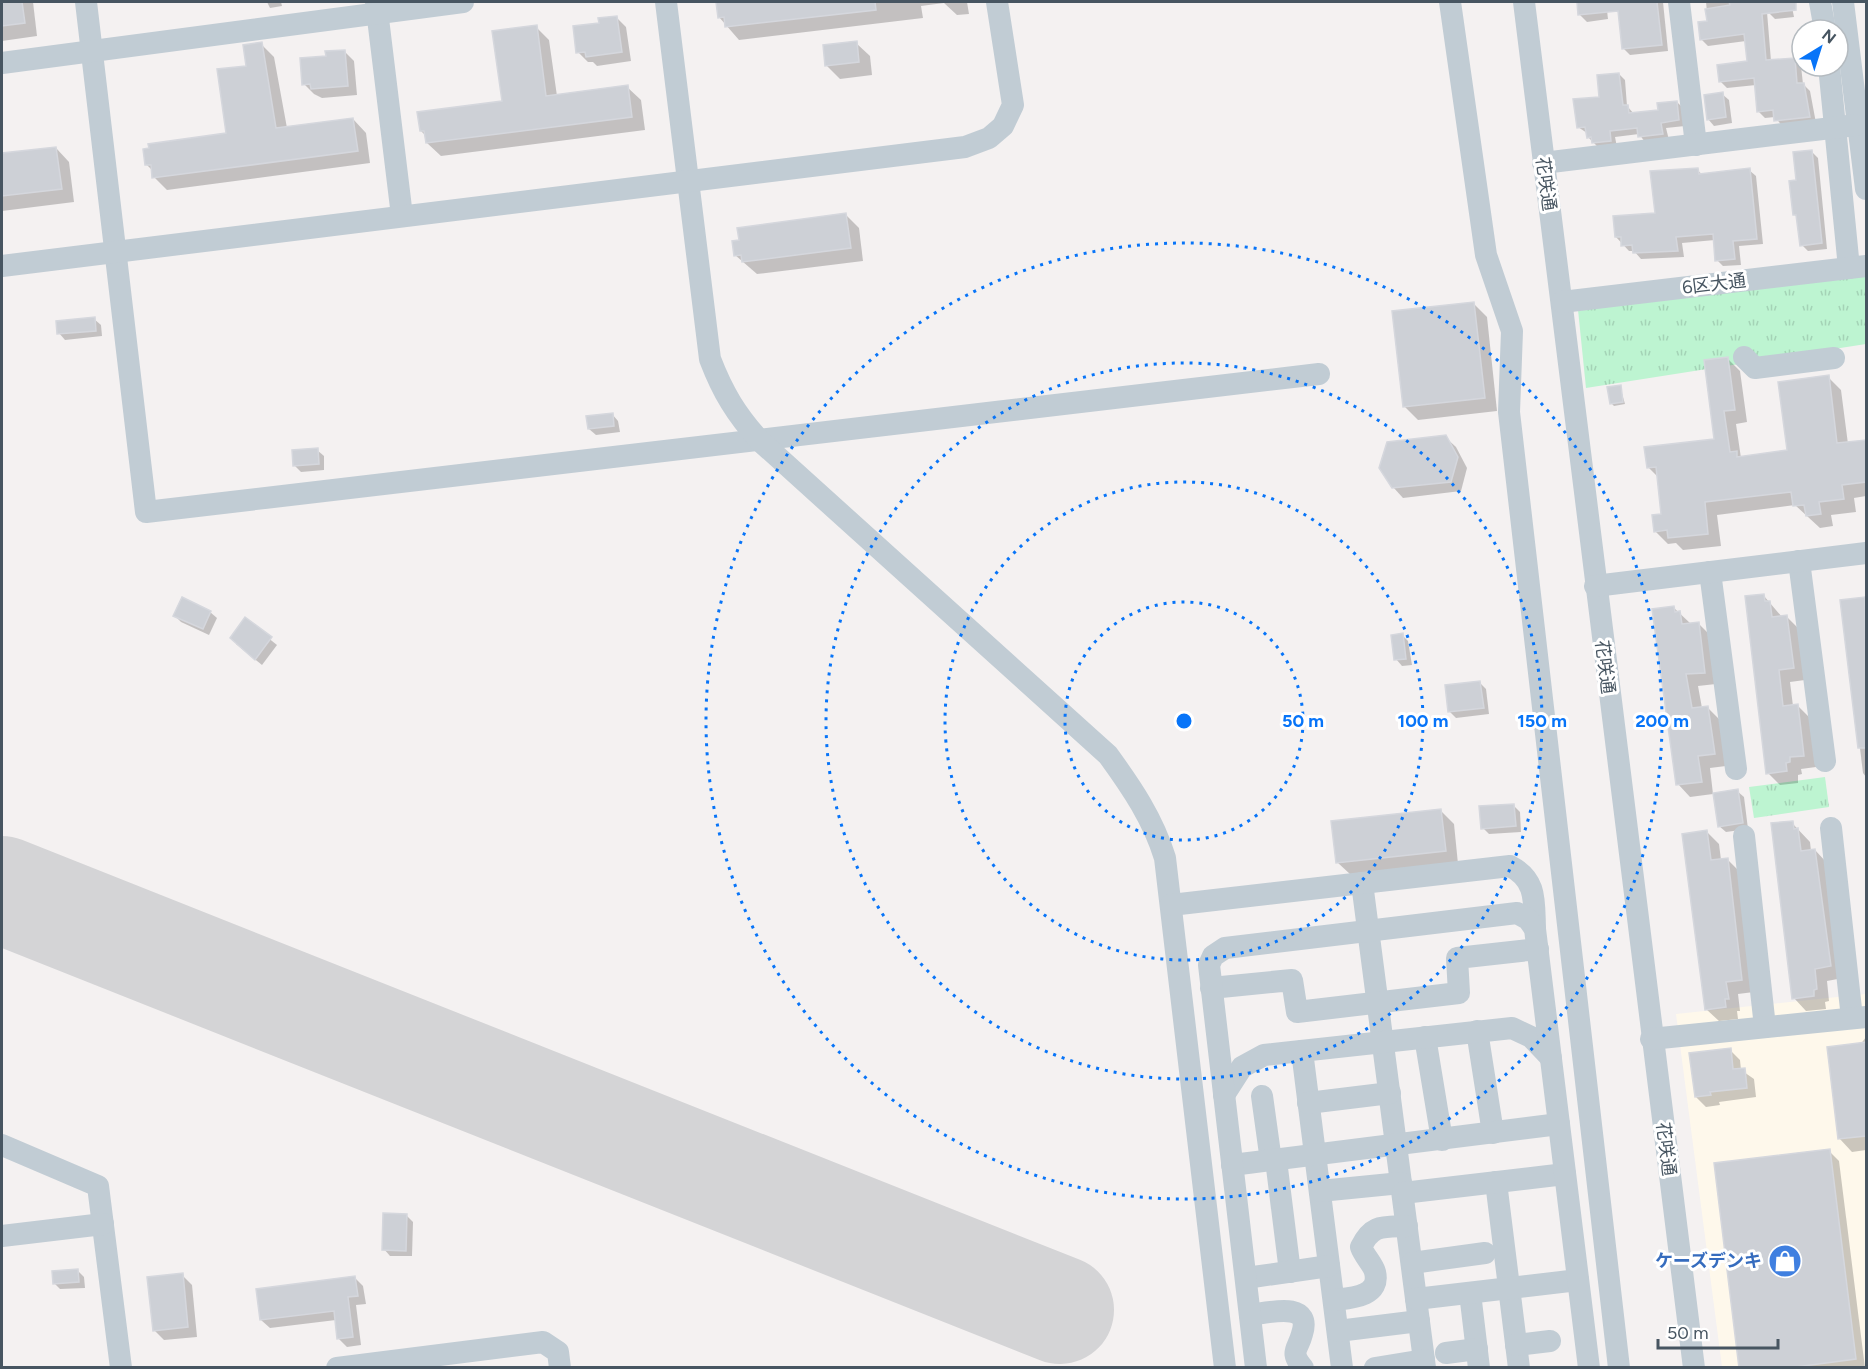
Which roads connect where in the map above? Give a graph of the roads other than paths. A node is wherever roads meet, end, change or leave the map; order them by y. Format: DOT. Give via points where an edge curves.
graph roads {
  1 [pos="86,2"];
  2 [pos="463,2"];
  3 [pos="666,2"];
  4 [pos="997,2"];
  5 [pos="1450,2"];
  6 [pos="1524,2"];
  7 [pos="1678,2"];
  8 [pos="1820,2"];
  9 [pos="1843,2"];
  10 [pos="376,7"];
  11 [pos="1823,18"];
  12 [pos="1846,18"];
  13 [pos="91,51"];
  14 [pos="2,63"];
  15 [pos="1832,78"];
  16 [pos="1848,78"];
  17 [pos="1846,127"];
  18 [pos="1696,146"];
  19 [pos="1543,163"];
  20 [pos="689,181"];
  21 [pos="1866,189"];
  22 [pos="402,216"];
  23 [pos="116,251"];
  24 [pos="2,266"];
  25 [pos="1858,267"];
  26 [pos="1562,302"];
  27 [pos="1744,357"];
  28 [pos="1834,358"];
  29 [pos="1319,374"];
  30 [pos="760,441"];
  31 [pos="1866,553"];
  32 [pos="1799,561"];
  33 [pos="1710,573"];
  34 [pos="1595,586"];
  35 [pos="1825,761"];
  36 [pos="1736,769"];
  37 [pos="1831,828"];
  38 [pos="1744,836"];
  39 [pos="1362,883"];
  40 [pos="1171,905"];
  41 [pos="1370,930"];
  42 [pos="1537,939"];
  43 [pos="1211,988"];
  44 [pos="1379,1003"];
  45 [pos="1859,1017"];
  46 [pos="1765,1027"];
  47 [pos="1477,1031"];
  48 [pos="1425,1037"];
  49 [pos="1651,1039"];
  50 [pos="1384,1042"];
  51 [pos="1302,1051"];
  52 [pos="1551,1058"];
  53 [pos="1390,1093"];
  54 [pos="1224,1095"];
  55 [pos="1262,1096"];
  56 [pos="1308,1103"];
  57 [pos="1559,1124"];
  58 [pos="1493,1133"];
  59 [pos="1442,1140"];
  60 [pos="2,1145"];
  61 [pos="1397,1146"];
  62 [pos="1315,1155"];
  63 [pos="1273,1160"];
  64 [pos="1233,1165"];
  65 [pos="1565,1174"];
  66 [pos="1496,1182"];
  67 [pos="1402,1188"];
  68 [pos="1320,1191"];
  69 [pos="103,1224"];
  70 [pos="1407,1226"];
  71 [pos="2,1236"];
  72 [pos="1485,1253"];
  73 [pos="1412,1263"];
  74 [pos="1329,1266"];
  75 [pos="1290,1272"];
  76 [pos="1246,1278"];
  77 [pos="1578,1280"];
  78 [pos="1509,1289"];
  79 [pos="1470,1293"];
  80 [pos="1334,1300"];
  81 [pos="1418,1310"];
  82 [pos="1250,1315"];
  83 [pos="1338,1331"];
  84 [pos="1550,1341"];
  85 [pos="1516,1345"];
  86 [pos="1446,1353"];
  87 [pos="1478,1358"];
  88 [pos="1424,1364"];
  89 [pos="1586,1364"];
  90 [pos="121,1368"];
  91 [pos="337,1368"];
  92 [pos="560,1368"];
  93 [pos="1225,1368"];
  94 [pos="1256,1368"];
  95 [pos="1303,1368"];
  96 [pos="1342,1368"];
  97 [pos="1375,1368"];
  98 [pos="1519,1368"];
  99 [pos="1619,1368"];
  100 [pos="1694,1368"];
  1 -- 13 [label="street"];
  2 -- 10 [label="street"];
  3 -- 20 [label="street"];
  4 -- 20 [label="street" via="1012,105 1003,126 989,138 965,147"];
  5 -- 99 [label="street" via="1486,255 1512,331 1509,412"];
  6 -- 19 [label="street, 花咲通"];
  7 -- 18 [label="street"];
  8 -- 11 [label="street"];
  9 -- 12 [label="street"];
  10 -- 13 [label="street"];
  10 -- 22 [label="street"];
  13 -- 14 [label="street"];
  13 -- 23 [label="street"];
  15 -- 17 [label="street"];
  16 -- 17 [label="street"];
  17 -- 18 [label="street"];
  17 -- 21 [label="street"];
  17 -- 25 [label="street"];
  18 -- 19 [label="street"];
  19 -- 26 [label="street, 花咲通"];
  20 -- 22 [label="street"];
  20 -- 30 [label="street" via="710,358 737,416"];
  22 -- 23 [label="street"];
  23 -- 24 [label="street"];
  23 -- 30 [label="street" via="146,512"];
  25 -- 26 [label="street, 6区大通"];
  26 -- 34 [label="street, 花咲通"];
  27 -- 28 [label="street" via="1755,368"];
  29 -- 30 [label="street"];
  30 -- 40 [label="street" via="1108,756 1135,793 1158,835"];
  31 -- 32 [label="street"];
  32 -- 33 [label="street"];
  32 -- 35 [label="street"];
  33 -- 34 [label="street"];
  33 -- 36 [label="street"];
  34 -- 49 [label="street, 花咲通"];
  37 -- 45 [label="street"];
  38 -- 46 [label="street"];
  39 -- 40 [label="street"];
  39 -- 41 [label="street"];
  39 -- 42 [label="street" via="1510,866 1524,873 1533,892"];
  40 -- 93 [label="street"];
  41 -- 42 [label="street" via="1516,913"];
  41 -- 43 [label="street" via="1225,948 1213,956 1209,965"];
  41 -- 44 [label="street"];
  42 -- 44 [label="street" via="1457,958 1459,993"];
  42 -- 52 [label="street"];
  43 -- 44 [label="street" via="1292,980 1297,1012"];
  43 -- 54 [label="street"];
  44 -- 50 [label="street"];
  45 -- 46 [label="street"];
  46 -- 49 [label="street"];
  47 -- 48 [label="street"];
  47 -- 52 [label="street" via="1512,1028 1531,1036"];
  47 -- 58 [label="street"];
  48 -- 50 [label="street"];
  48 -- 59 [label="street"];
  49 -- 100 [label="street, 花咲通"];
  50 -- 51 [label="street"];
  50 -- 53 [label="street"];
  51 -- 54 [label="street" via="1264,1055 1242,1067"];
  51 -- 56 [label="street"];
  52 -- 57 [label="street"];
  53 -- 56 [label="street"];
  53 -- 61 [label="street"];
  54 -- 64 [label="street"];
  55 -- 63 [label="street" via="1275,1118"];
  56 -- 62 [label="street"];
  57 -- 58 [label="street"];
  57 -- 65 [label="street"];
  58 -- 59 [label="street"];
  59 -- 61 [label="street"];
  60 -- 69 [label="street" via="98,1186"];
  61 -- 62 [label="street"];
  61 -- 67 [label="street"];
  62 -- 63 [label="street"];
  62 -- 68 [label="street"];
  63 -- 64 [label="street"];
  63 -- 75 [label="street"];
  64 -- 76 [label="street"];
  65 -- 66 [label="street"];
  65 -- 77 [label="street"];
  66 -- 67 [label="street"];
  66 -- 78 [label="street"];
  67 -- 68 [label="street" via="1360,1197"];
  67 -- 70 [label="street"];
  68 -- 74 [label="street"];
  69 -- 71 [label="street"];
  69 -- 90 [label="street"];
  70 -- 73 [label="street"];
  70 -- 80 [label="street" via="1379,1227 1368,1234 1361,1247 1375,1270 1372,1289 1364,1295"];
  72 -- 73 [label="street" via="1457,1246"];
  73 -- 81 [label="street"];
  74 -- 75 [label="street"];
  74 -- 80 [label="street"];
  75 -- 76 [label="street"];
  76 -- 82 [label="street"];
  77 -- 78 [label="street"];
  77 -- 89 [label="street"];
  78 -- 79 [label="street"];
  78 -- 85 [label="street"];
  79 -- 81 [label="street"];
  79 -- 87 [label="street"];
  80 -- 83 [label="street"];
  81 -- 83 [label="street" via="1378,1332"];
  81 -- 88 [label="street"];
  82 -- 94 [label="street"];
  82 -- 95 [label="street" via="1287,1309 1298,1314 1303,1324 1295,1347 1296,1359"];
  83 -- 96 [label="street"];
  84 -- 85 [label="street"];
  85 -- 98 [label="street"];
  86 -- 87 [label="street"];
  88 -- 97 [label="street"];
  91 -- 92 [label="street" via="543,1342 558,1352"];
}
